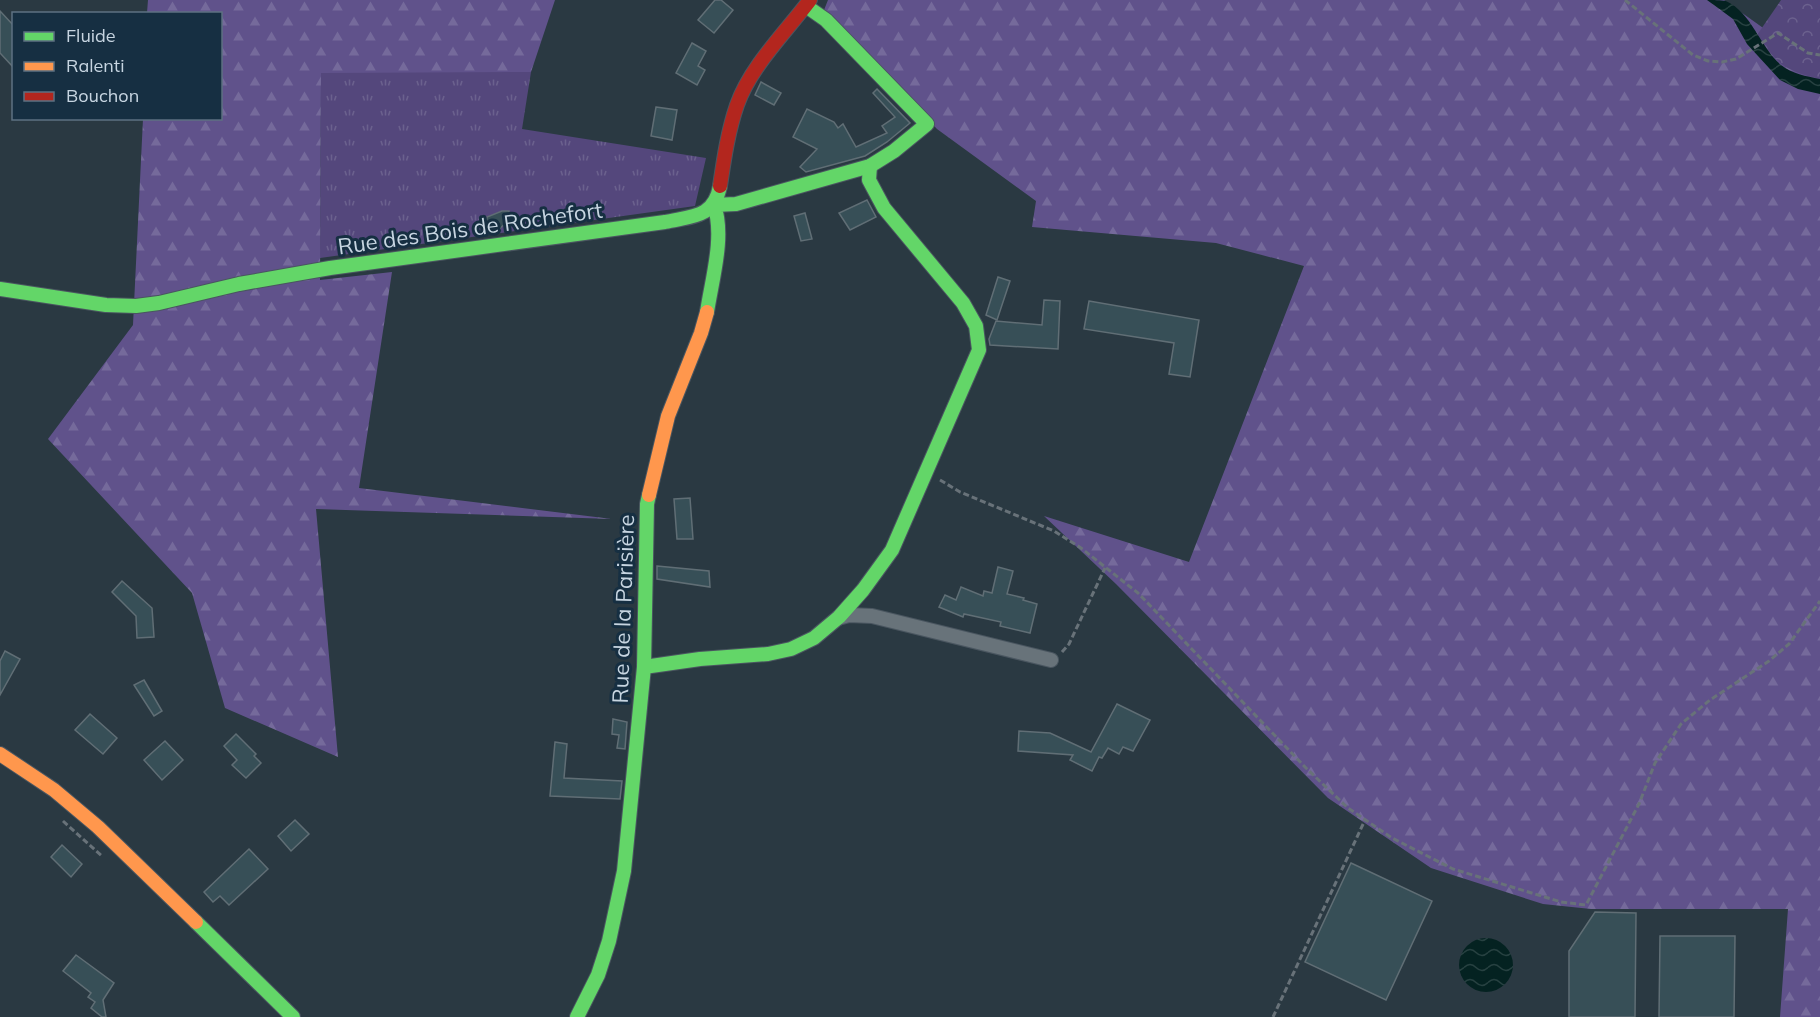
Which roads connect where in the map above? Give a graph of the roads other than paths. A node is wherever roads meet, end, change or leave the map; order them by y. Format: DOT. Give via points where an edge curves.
graph roads {
  1 [pos="808,3"];
  2 [pos="870,166"];
  3 [pos="714,205"];
  4 [pos="0,290"];
  5 [pos="838,618"];
  6 [pos="1051,660"];
  7 [pos="644,667"];
  8 [pos="0,753"];
  9 [pos="293,1017"];
  10 [pos="577,1017"];
  1 -- 2 [label="street, Rue des Bois de Rochefort" via="927,124"];
  1 -- 3 [label="street" via="745,87 731,122"];
  2 -- 3 [label="street, Rue des Bois de Rochefort" via="725,207"];
  2 -- 5 [label="street" via="869,180 884,208 963,303 976,326 979,350 892,550"];
  3 -- 4 [label="street, Rue des Bois de Rochefort" via="705,213 665,222 330,268 136,306"];
  3 -- 7 [label="street, Rue de la Parisière" via="719,234 706,312 668,416 647,504"];
  5 -- 6 [label="street" via="872,616"];
  5 -- 7 [label="street" via="799,646"];
  7 -- 10 [label="street, Rue de la Parisière" via="624,871 609,941 598,975"];
  8 -- 9 [label="street" via="54,790 98,827"];
}
